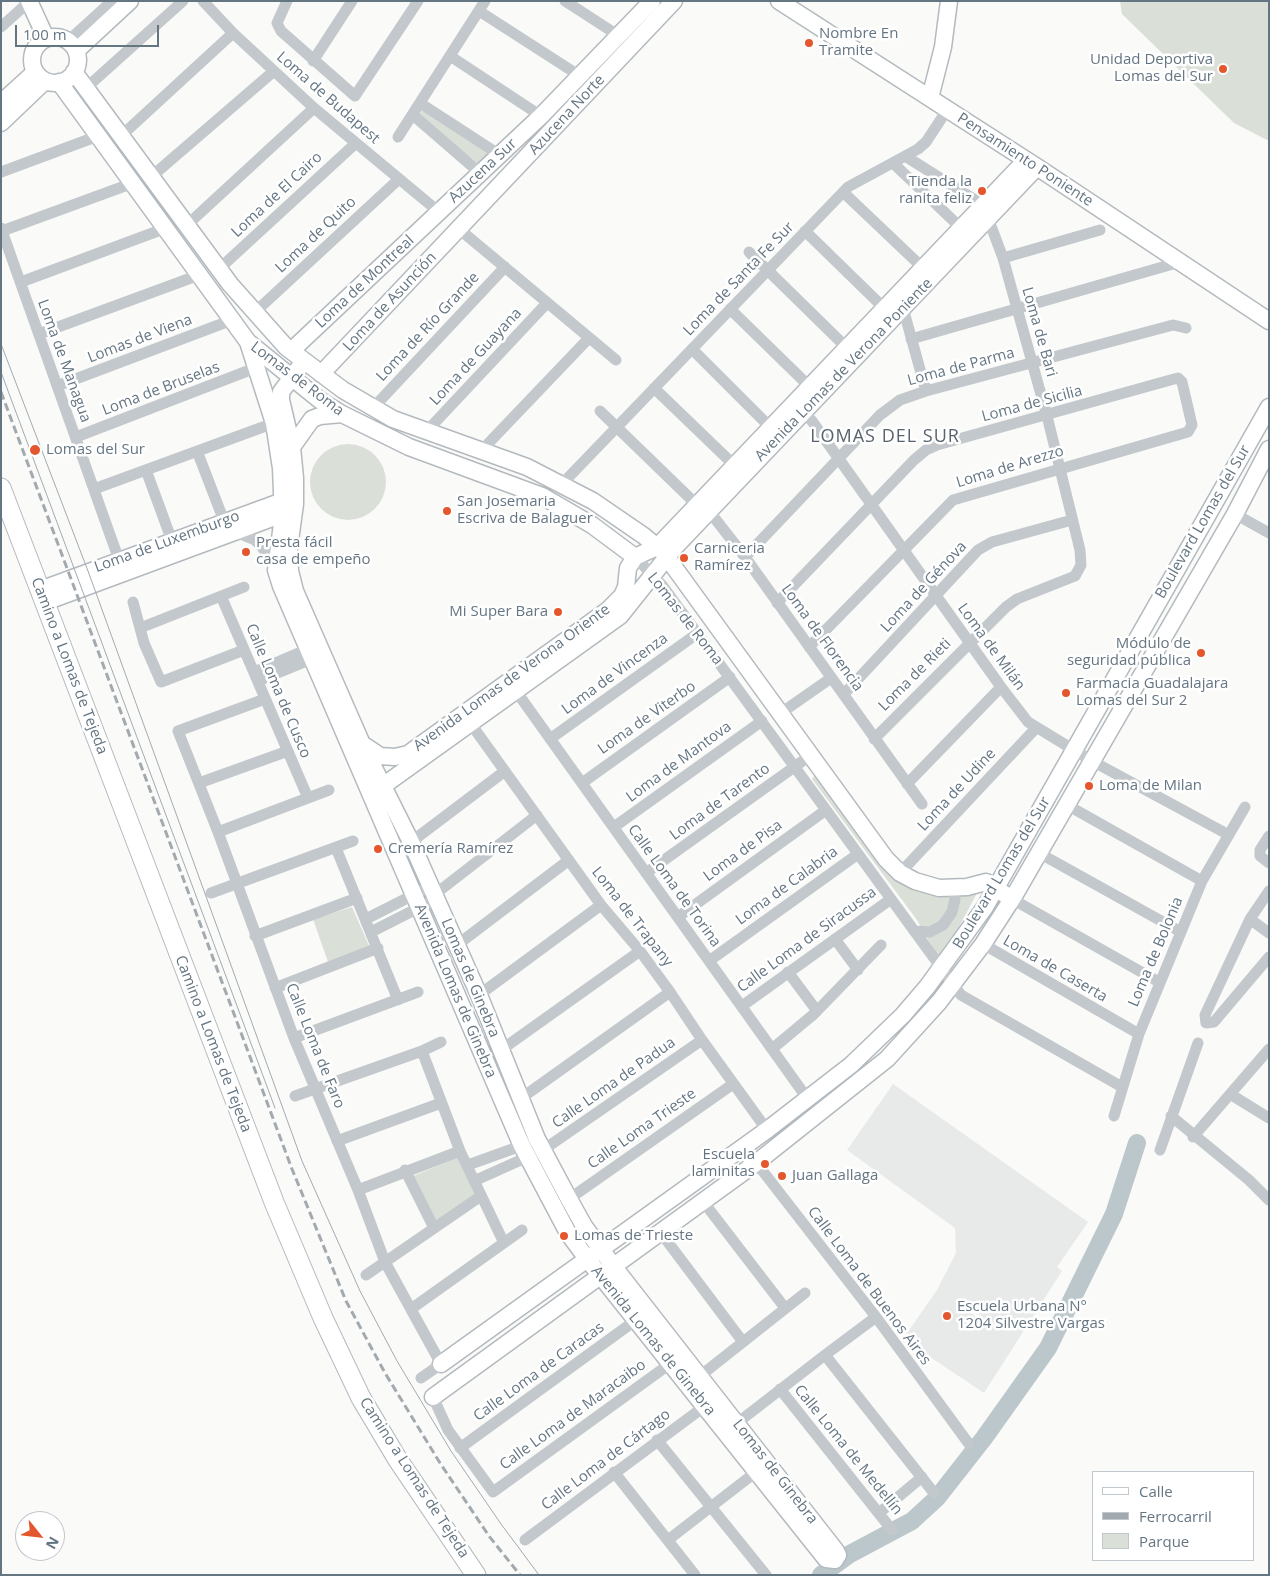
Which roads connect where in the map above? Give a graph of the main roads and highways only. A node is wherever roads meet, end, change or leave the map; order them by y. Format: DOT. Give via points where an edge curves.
graph roads {
  1 [pos="1,488"];
  2 [pos="476,1575"];
  1 -- 2 [label="main road, Camino a Lomas de Tejeda" via="274,1202 323,1318 361,1398 398,1460"];
}
